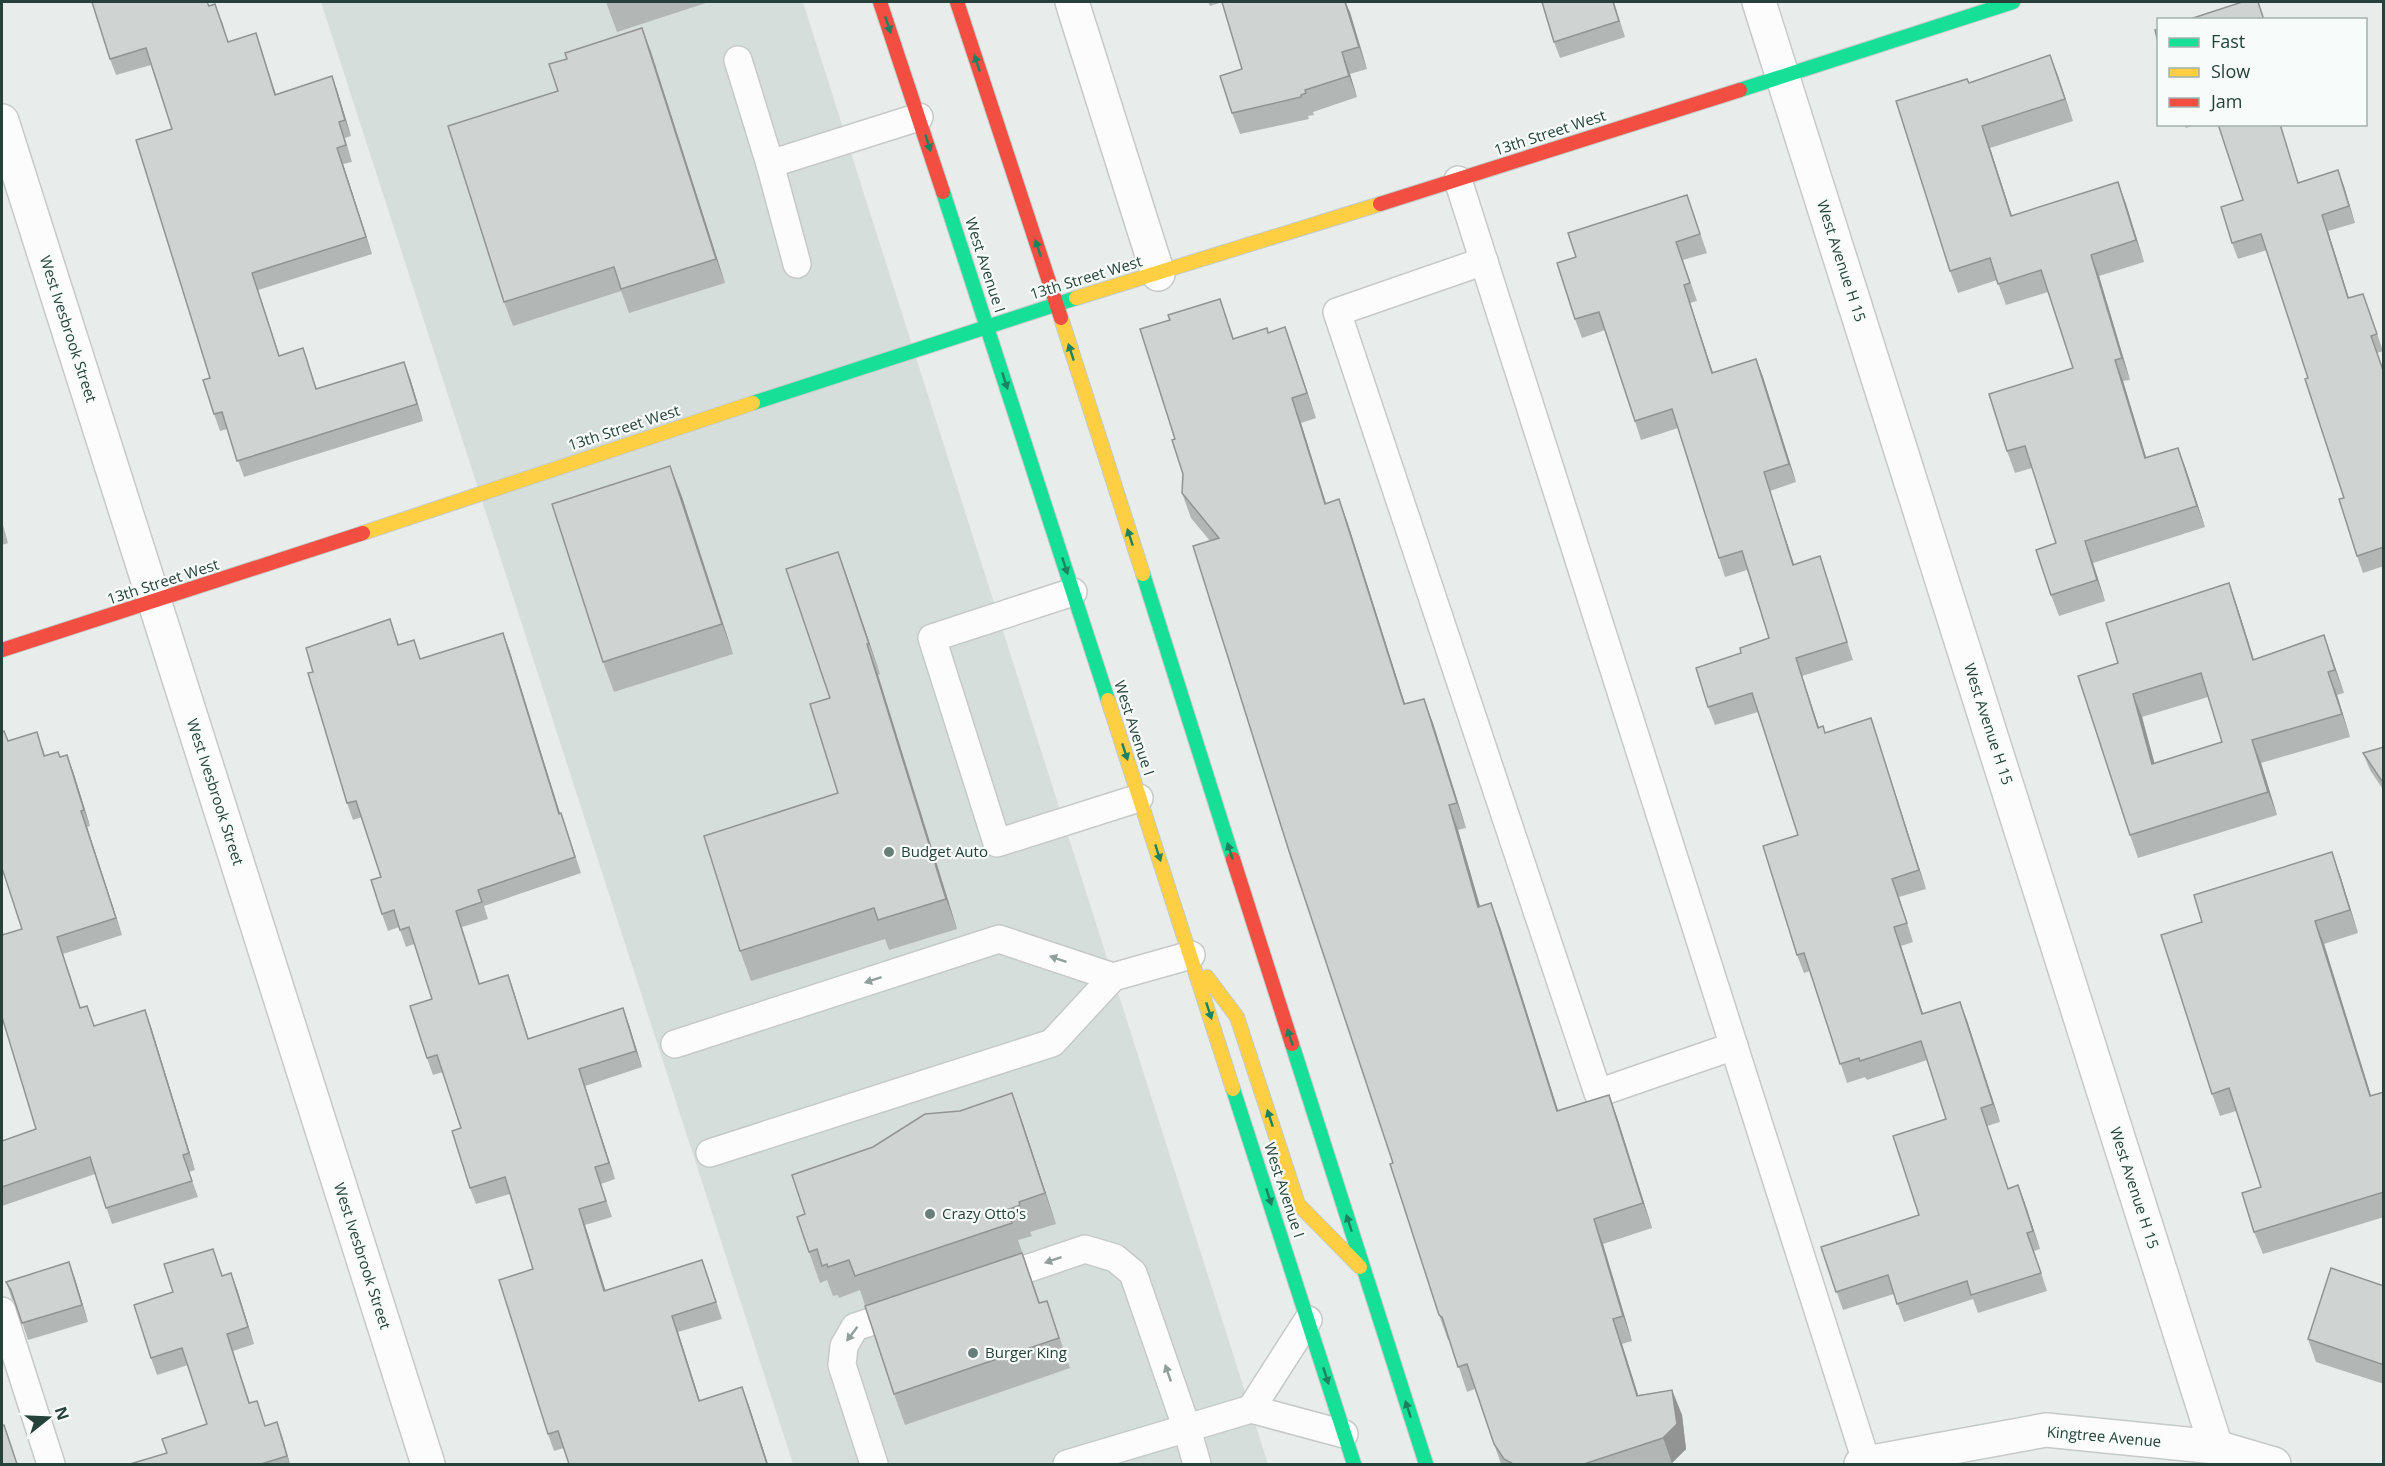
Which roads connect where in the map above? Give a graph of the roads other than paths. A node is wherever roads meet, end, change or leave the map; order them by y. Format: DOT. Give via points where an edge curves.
graph roads {
  1 [pos="880,2"];
  2 [pos="957,2"];
  3 [pos="1071,2"];
  4 [pos="1759,2"];
  5 [pos="2013,2"];
  6 [pos="738,60"];
  7 [pos="1782,75"];
  8 [pos="919,117"];
  9 [pos="2,121"];
  10 [pos="770,164"];
  11 [pos="1458,180"];
  12 [pos="1484,261"];
  13 [pos="796,264"];
  14 [pos="1158,274"];
  15 [pos="1056,304"];
  16 [pos="987,325"];
  17 [pos="1073,592"];
  18 [pos="155,602"];
  19 [pos="2,650"];
  20 [pos="1139,798"];
  21 [pos="1191,955"];
  22 [pos="1113,977"];
  23 [pos="675,1044"];
  24 [pos="1734,1046"];
  25 [pos="710,1153"];
  26 [pos="1364,1270"];
  27 [pos="976,1286"];
  28 [pos="932,1301"];
  29 [pos="2,1311"];
  30 [pos="1308,1320"];
  31 [pos="1251,1409"];
  32 [pos="1187,1429"];
  33 [pos="1344,1434"];
  34 [pos="2216,1447"];
  35 [pos="51,1464"];
  36 [pos="428,1464"];
  37 [pos="874,1464"];
  38 [pos="1067,1464"];
  39 [pos="1197,1464"];
  40 [pos="1354,1464"];
  41 [pos="1425,1464"];
  42 [pos="1865,1464"];
  43 [pos="2274,1464"];
  1 -- 8 [label="main road, West Avenue I, one-way"];
  15 -- 2 [label="main road, one-way"];
  3 -- 14 [label="street"];
  4 -- 7 [label="street, West Avenue H 15"];
  5 -- 7 [label="main road, 13th Street West"];
  6 -- 10 [label="lane"];
  7 -- 11 [label="main road, 13th Street West"];
  7 -- 34 [label="street, West Avenue H 15"];
  8 -- 10 [label="lane"];
  8 -- 16 [label="main road, West Avenue I, one-way"];
  9 -- 18 [label="street, West Ivesbrook Street"];
  10 -- 13 [label="lane"];
  11 -- 12 [label="lane"];
  11 -- 14 [label="main road, 13th Street West"];
  12 -- 24 [label="lane"];
  12 -- 24 [label="lane" via="1337,312 1598,1093"];
  14 -- 15 [label="main road, 13th Street West"];
  15 -- 16 [label="main road, 13th Street West"];
  26 -- 15 [label="main road, one-way"];
  16 -- 17 [label="main road, West Avenue I, one-way"];
  16 -- 18 [label="main road, 13th Street West"];
  17 -- 20 [label="main road, West Avenue I, one-way"];
  17 -- 20 [label="lane" via="932,638 997,843"];
  18 -- 19 [label="main road, 13th Street West"];
  18 -- 36 [label="street, West Ivesbrook Street"];
  20 -- 21 [label="main road, West Avenue I, one-way"];
  21 -- 22 [label="lane"];
  26 -- 21 [label="main road, one-way" via="1298,1204 1237,1017"];
  21 -- 30 [label="main road, West Avenue I, one-way"];
  22 -- 23 [label="lane, one-way" via="999,939"];
  22 -- 25 [label="lane" via="1052,1043"];
  24 -- 42 [label="lane"];
  41 -- 26 [label="main road, one-way"];
  32 -- 27 [label="lane, one-way" via="1133,1273 1115,1258 1085,1249"];
  28 -- 37 [label="lane, one-way" via="855,1327 844,1346 842,1365"];
  29 -- 35 [label="lane"];
  30 -- 31 [label="lane"];
  30 -- 33 [label="main road, West Avenue I, one-way"];
  31 -- 32 [label="lane"];
  31 -- 33 [label="lane"];
  32 -- 38 [label="lane"];
  32 -- 39 [label="lane"];
  33 -- 40 [label="main road, West Avenue I"];
  34 -- 42 [label="street, Kingtree Avenue" via="2046,1430"];
  34 -- 43 [label="street, Kingtree Avenue"];
}
